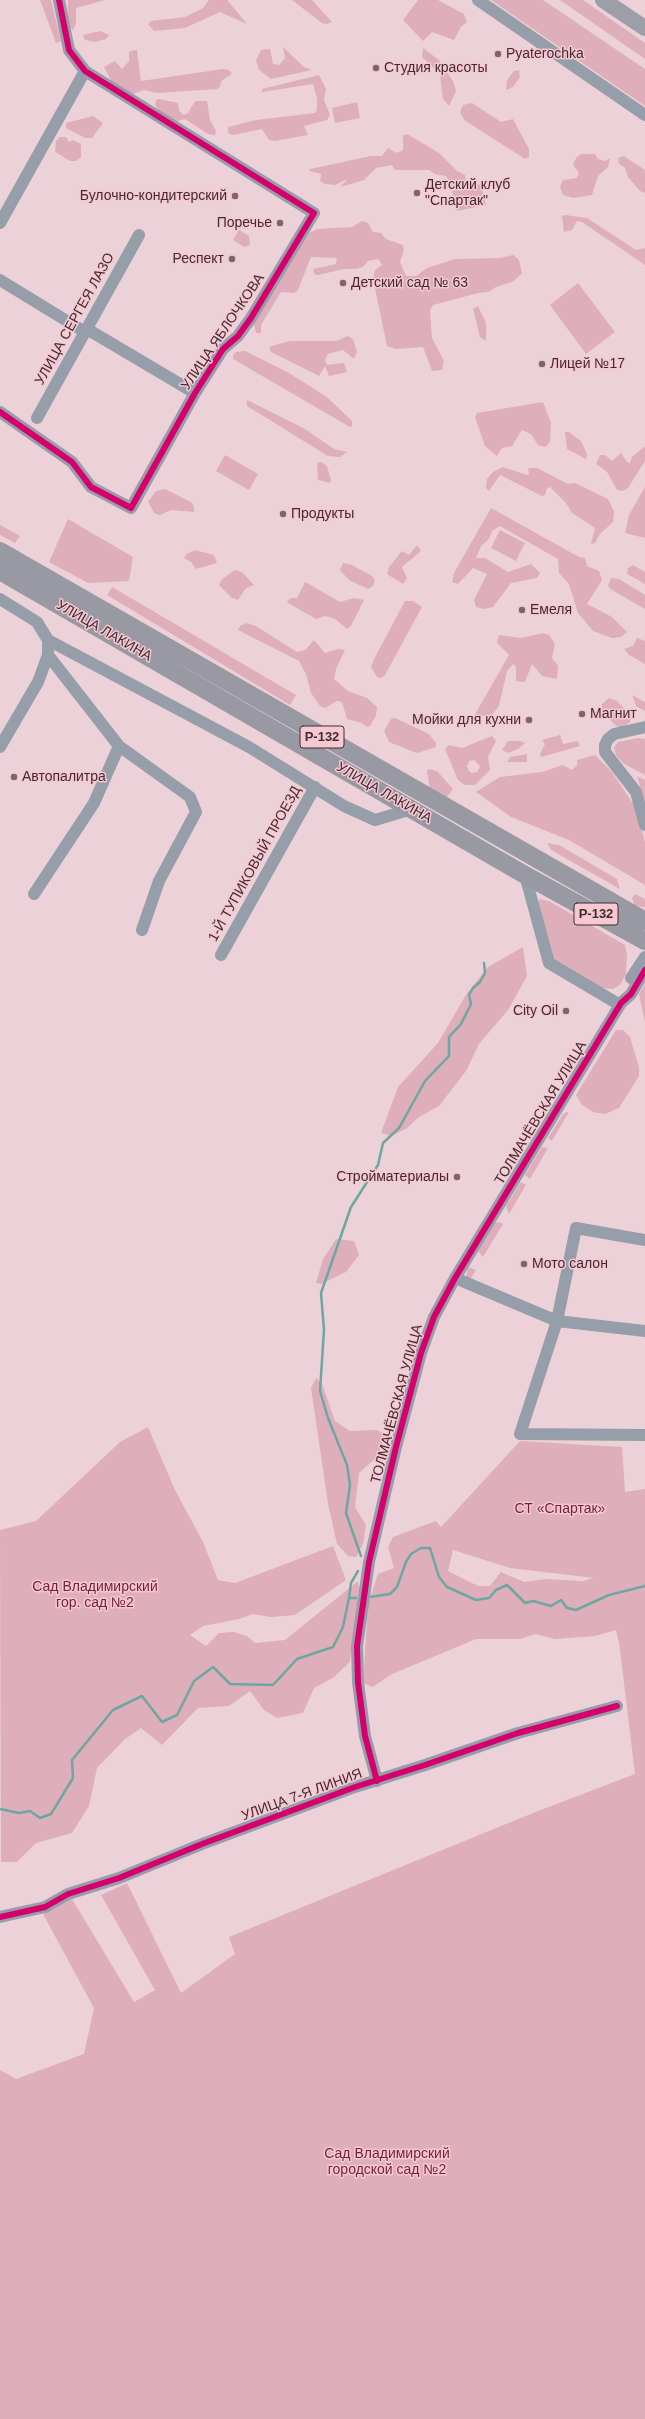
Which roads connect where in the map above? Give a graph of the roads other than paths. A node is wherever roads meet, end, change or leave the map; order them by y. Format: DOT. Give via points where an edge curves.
graph roads {
  1 [pos="59,0"];
  2 [pos="478,0"];
  3 [pos="603,0"];
  4 [pos="645,28"];
  5 [pos="85,71"];
  6 [pos="645,115"];
  7 [pos="0,223"];
  8 [pos="139,235"];
  9 [pos="0,280"];
  10 [pos="86,330"];
  11 [pos="195,393"];
  12 [pos="0,412"];
  13 [pos="37,418"];
  14 [pos="0,551"];
  15 [pos="0,571"];
  16 [pos="0,599"];
  17 [pos="48,640"];
  18 [pos="48,655"];
  19 [pos="645,727"];
  20 [pos="119,746"];
  21 [pos="0,747"];
  22 [pos="315,787"];
  23 [pos="412,809"];
  24 [pos="645,825"];
  25 [pos="525,875"];
  26 [pos="547,887"];
  27 [pos="34,894"];
  28 [pos="645,921"];
  29 [pos="142,930"];
  30 [pos="645,941"];
  31 [pos="645,946"];
  32 [pos="221,955"];
  33 [pos="645,957"];
  34 [pos="645,970"];
  35 [pos="620,1004"];
  36 [pos="645,1240"];
  37 [pos="455,1278"];
  38 [pos="557,1321"];
  39 [pos="645,1331"];
  40 [pos="645,1434"];
  41 [pos="617,1706"];
  42 [pos="376,1781"];
  43 [pos="0,1917"];
  1 -- 5 [label="street" via="69,50"];
  2 -- 6 [label="street"];
  3 -- 4 [label="main road"];
  5 -- 7 [label="street"];
  5 -- 11 [label="street, УЛИЦА ЯБЛОЧКОВА" via="314,212 250,318 238,336 223,348"];
  8 -- 10 [label="street, УЛИЦА СЕРГЕЯ ЛАЗО"];
  9 -- 10 [label="street"];
  10 -- 11 [label="street"];
  10 -- 13 [label="street, УЛИЦА СЕРГЕЯ ЛАЗО"];
  11 -- 12 [label="street, УЛИЦА ЯБЛОЧКОВА" via="131,508 91,487 72,462"];
  14 -- 28 [label="highway, УЛИЦА ЛАКИНА / Р-132"];
  15 -- 23 [label="highway, УЛИЦА ЛАКИНА / Р-132"];
  16 -- 17 [label="street" via="37,622"];
  17 -- 18 [label="street"];
  17 -- 22 [label="street" via="249,747"];
  18 -- 20 [label="street"];
  18 -- 21 [label="street" via="38,682"];
  19 -- 24 [label="street" via="614,734 605,745 605,752 636,792"];
  20 -- 27 [label="street" via="94,803"];
  20 -- 29 [label="street" via="190,797 196,812 158,881"];
  22 -- 23 [label="street" via="344,806 375,820"];
  22 -- 32 [label="street, 1-Й ТУПИКОВЫЙ ПРОЕЗД"];
  23 -- 25 [label="highway, УЛИЦА ЛАКИНА / Р-132"];
  25 -- 26 [label="highway, УЛИЦА ЛАКИНА / Р-132"];
  25 -- 35 [label="street" via="549,963"];
  26 -- 30 [label="highway, УЛИЦА ЛАКИНА / Р-132"];
  26 -- 31 [label="street" via="569,909 633,944"];
  33 -- 35 [label="street, ТОЛМАЧЁВСКАЯ УЛИЦА" via="624,988"];
  34 -- 35 [label="street, ТОЛМАЧЁВСКАЯ УЛИЦА" via="631,994"];
  35 -- 37 [label="street, ТОЛМАЧЁВСКАЯ УЛИЦА"];
  36 -- 38 [label="street" via="576,1228"];
  37 -- 38 [label="street"];
  37 -- 42 [label="street, ТОЛМАЧЁВСКАЯ УЛИЦА" via="434,1316 421,1353 396,1447 370,1562 357,1646 358,1682 365,1736"];
  38 -- 39 [label="street"];
  38 -- 40 [label="street" via="520,1434"];
  41 -- 42 [label="street, УЛИЦА 7-Я ЛИНИЯ" via="518,1733"];
  42 -- 43 [label="street, УЛИЦА 7-Я ЛИНИЯ" via="202,1844 119,1878 68,1894 45,1907"];
}
